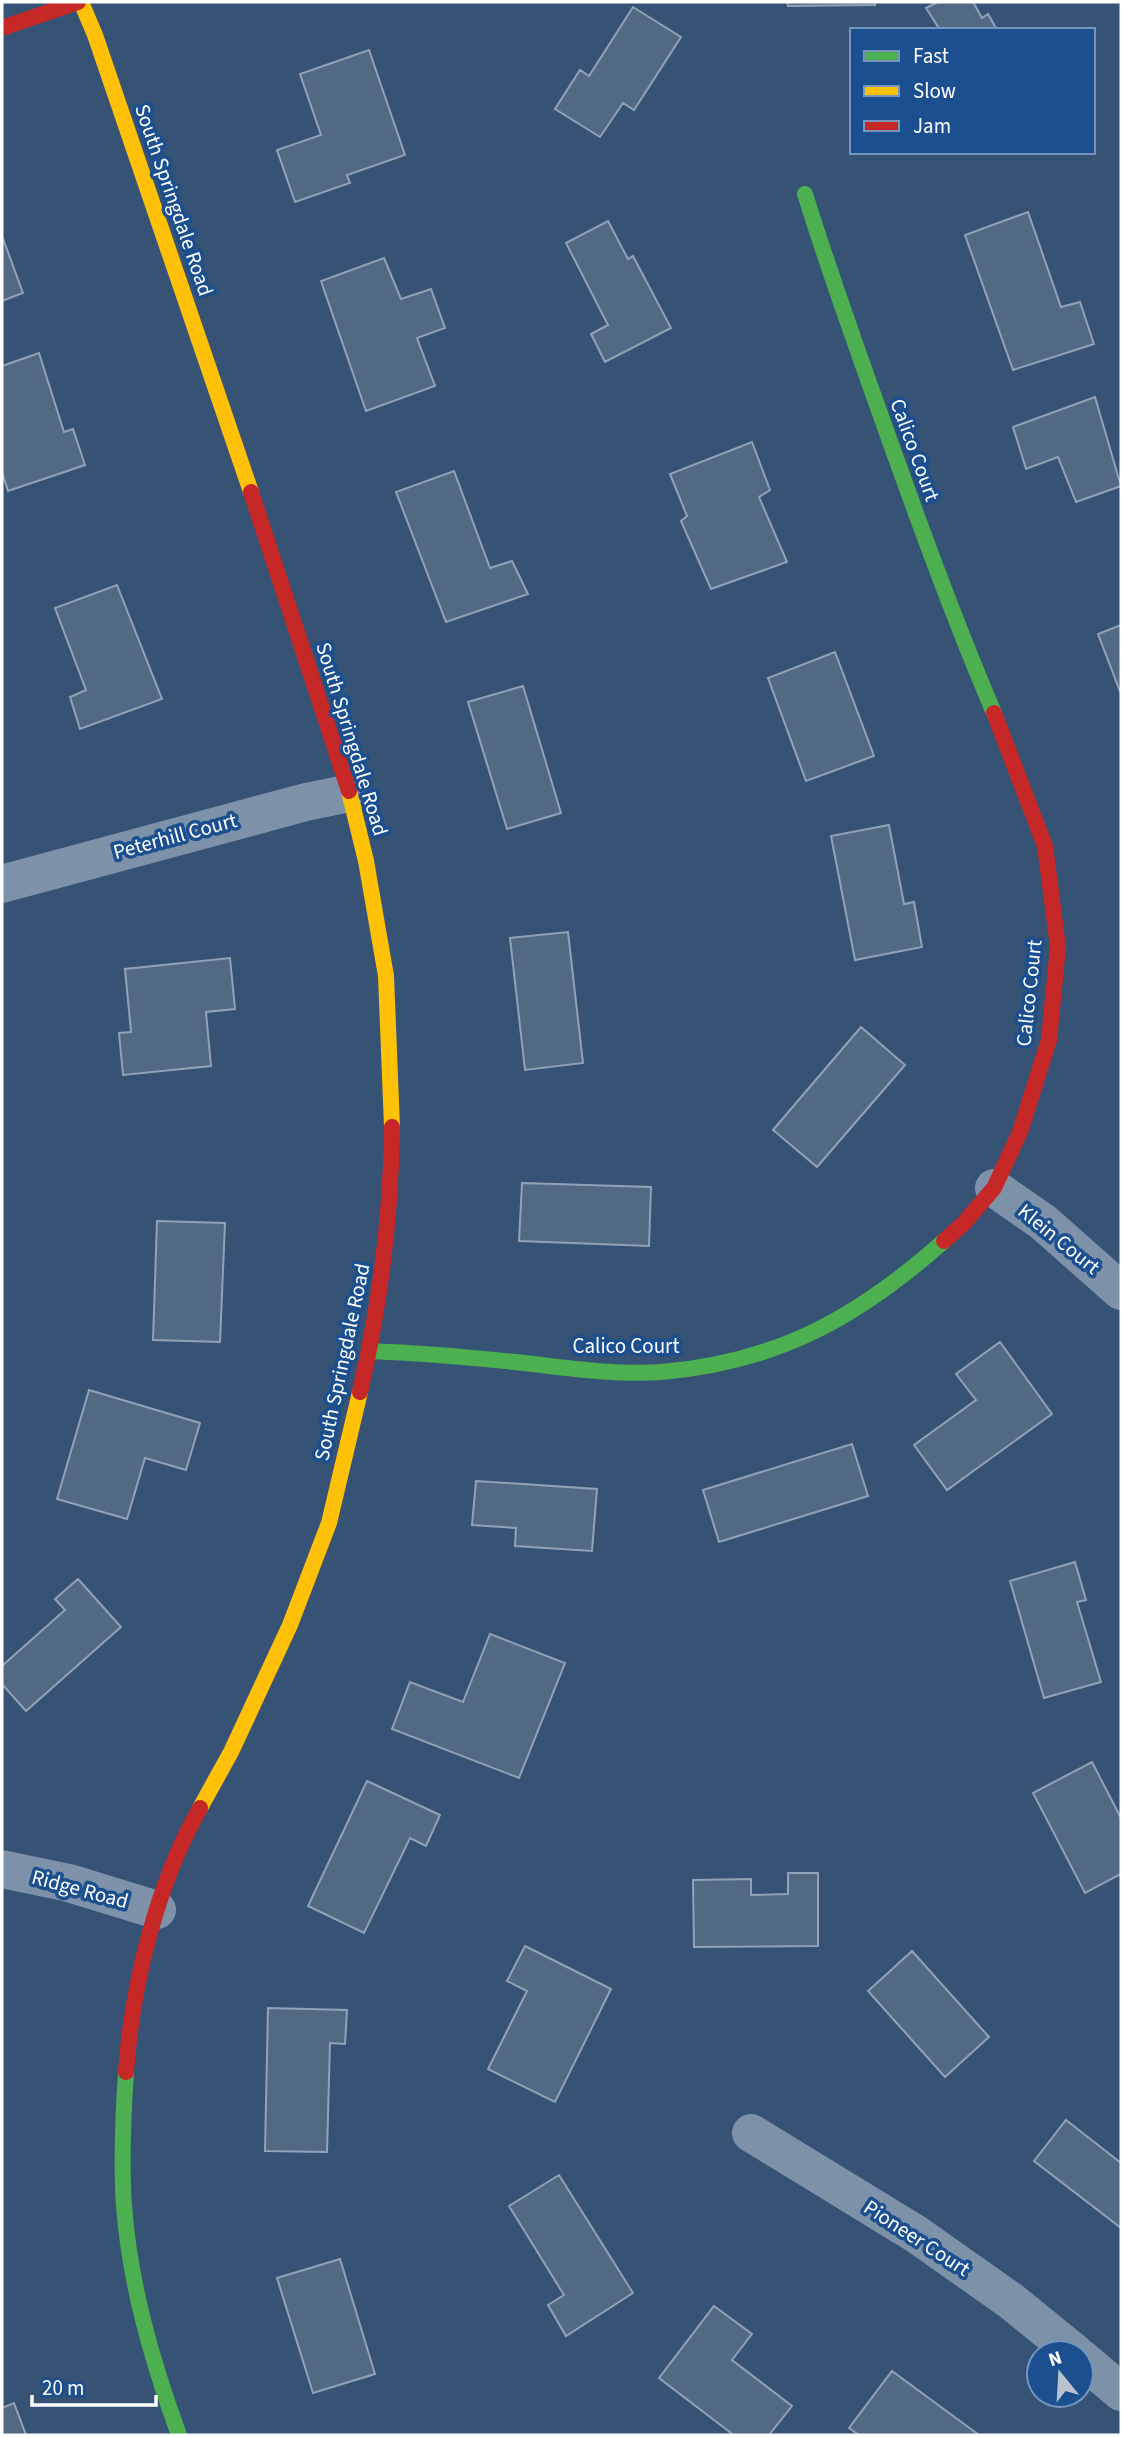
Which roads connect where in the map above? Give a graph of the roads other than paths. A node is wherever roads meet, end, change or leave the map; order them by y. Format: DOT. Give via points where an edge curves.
graph roads {
  1 [pos="79,2"];
  2 [pos="2,28"];
  3 [pos="805,194"];
  4 [pos="351,793"];
  5 [pos="2,884"];
  6 [pos="994,1188"];
  7 [pos="1121,1291"];
  8 [pos="369,1351"];
  9 [pos="2,1869"];
  10 [pos="158,1910"];
  11 [pos="751,2133"];
  12 [pos="1058,2339"];
  13 [pos="1095,2370"];
  14 [pos="1121,2392"];
  15 [pos="179,2435"];
  1 -- 2 [label="street"];
  1 -- 4 [label="street, South Springdale Road" via="99,46"];
  3 -- 6 [label="street, Calico Court" via="908,493 1045,846 1058,947 1049,1040 1020,1132"];
  4 -- 5 [label="street, Peterhill Court"];
  4 -- 8 [label="street, South Springdale Road" via="386,976 392,1130 385,1255"];
  6 -- 7 [label="street, Klein Court" via="1042,1222"];
  6 -- 8 [label="street, Calico Court" via="964,1223 863,1306 809,1336 735,1361 659,1372"];
  8 -- 10 [label="street, South Springdale Road" via="329,1522 295,1612 231,1752 181,1841"];
  9 -- 10 [label="street, Ridge Road"];
  10 -- 15 [label="street, South Springdale Road" via="129,2028 121,2167 131,2262 142,2314"];
  11 -- 12 [label="street, Pioneer Court" via="916,2234"];
  13 -- 14 [label="street"];
}
